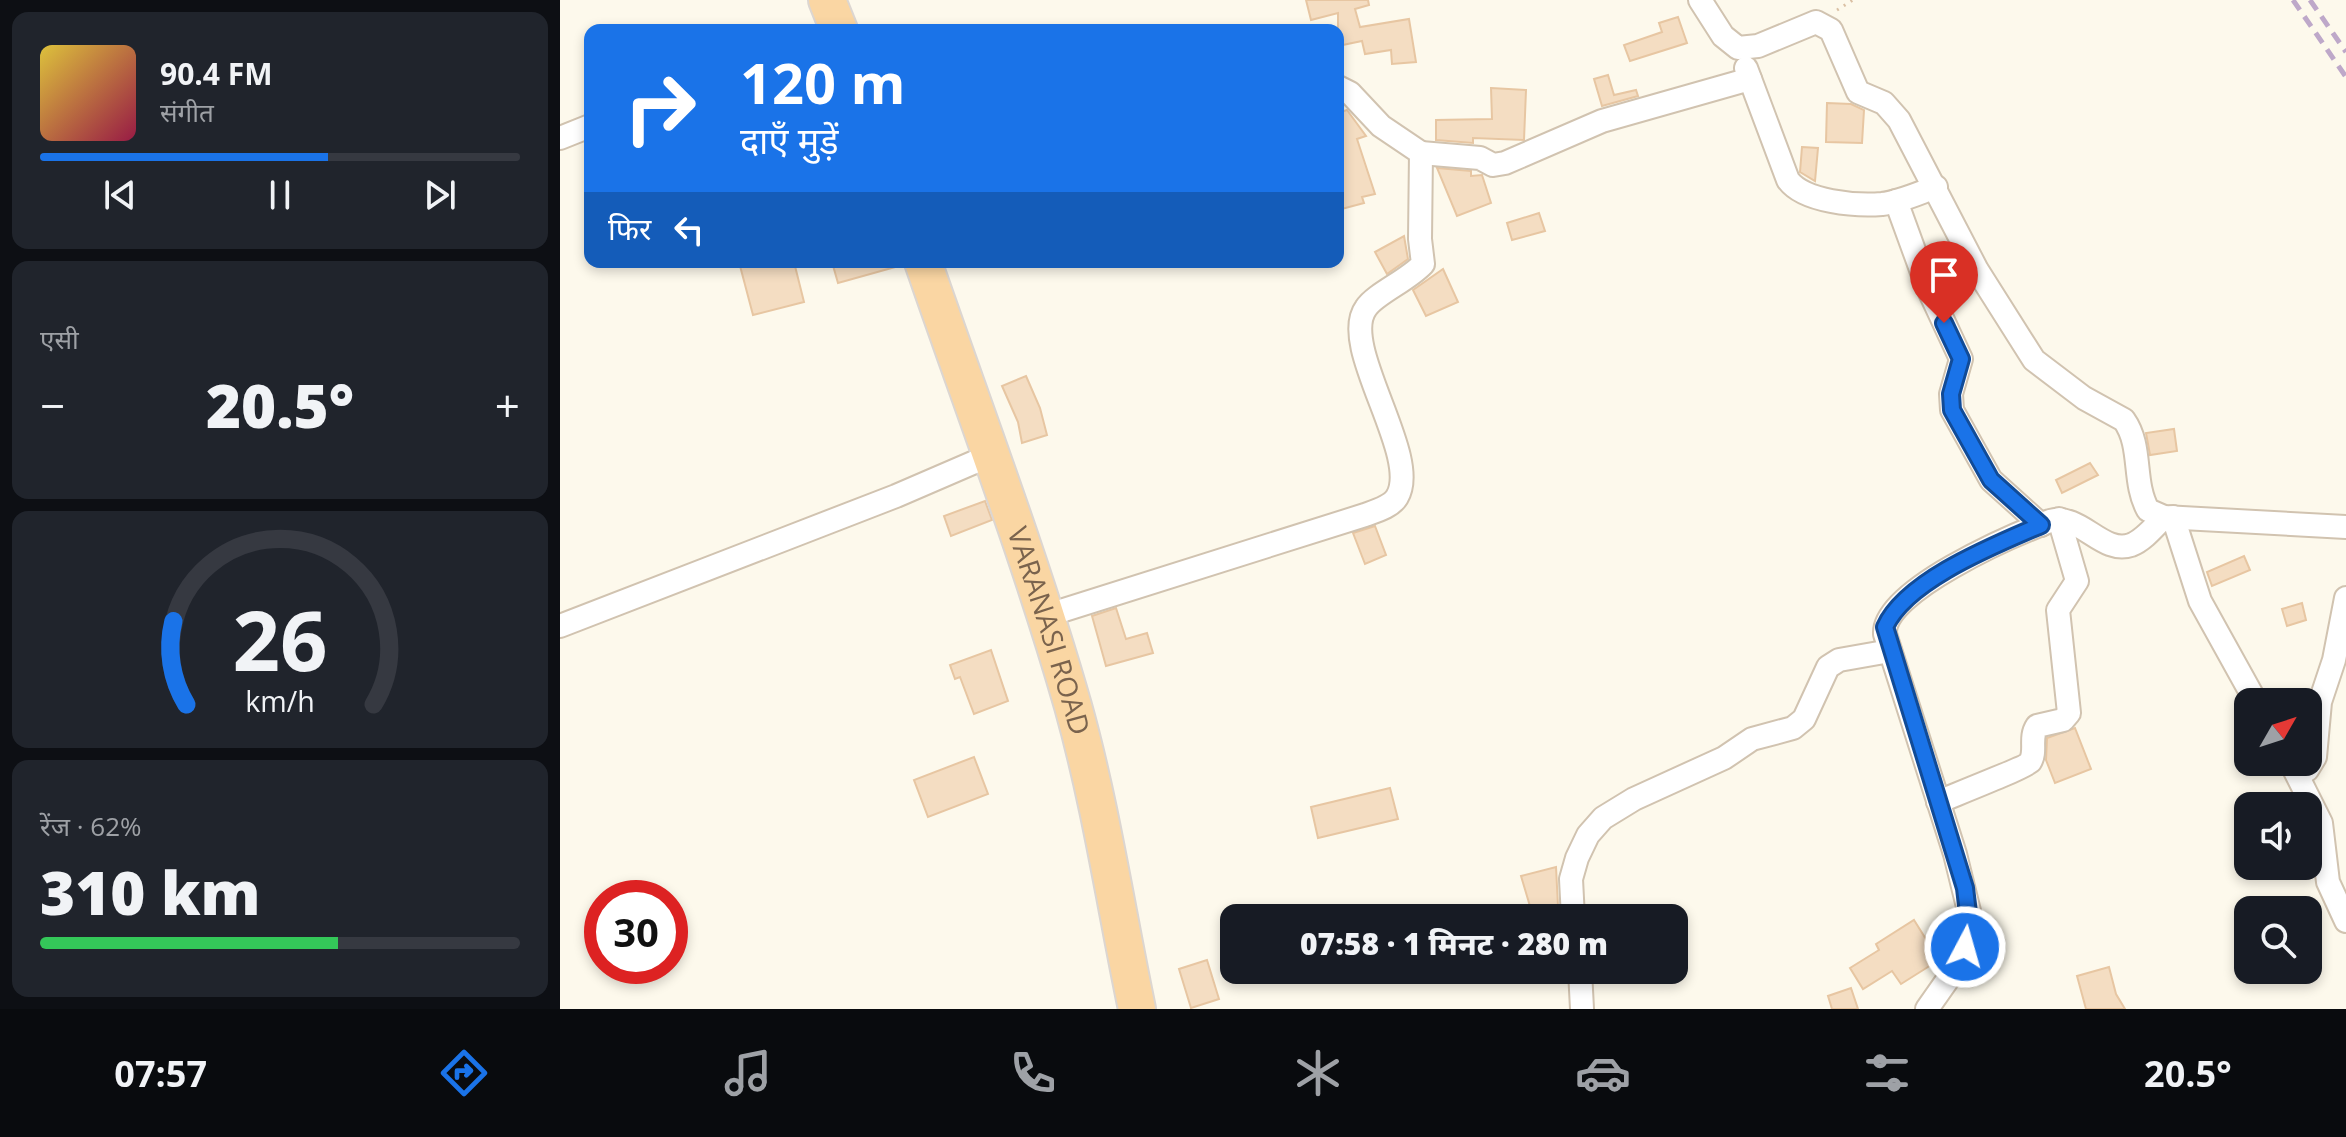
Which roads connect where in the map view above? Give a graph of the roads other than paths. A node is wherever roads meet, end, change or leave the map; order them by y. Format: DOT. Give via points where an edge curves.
graph roads {
  1 [pos="827,0"];
  2 [pos="1700,0"];
  3 [pos="837,24"];
  4 [pos="1738,48"];
  5 [pos="1750,79"];
  6 [pos="1344,90"];
  7 [pos="584,128"];
  8 [pos="560,138"];
  9 [pos="1421,153"];
  10 [pos="1936,187"];
  11 [pos="1896,201"];
  12 [pos="925,268"];
  13 [pos="991,455"];
  14 [pos="2169,517"];
  15 [pos="2050,522"];
  16 [pos="2346,527"];
  17 [pos="2346,598"];
  18 [pos="1045,616"];
  19 [pos="560,626"];
  20 [pos="1890,651"];
  21 [pos="2248,688"];
  22 [pos="2322,696"];
  23 [pos="2298,776"];
  24 [pos="1938,802"];
  25 [pos="1572,904"];
  26 [pos="2346,921"];
  27 [pos="1581,984"];
  28 [pos="1137,1009"];
  29 [pos="1582,1009"];
  30 [pos="1927,1009"];
  1 -- 3 [label="highway"];
  2 -- 4 [label="street" via="1723,36"];
  4 -- 5 [label="street"];
  4 -- 10 [label="street" via="1758,46 1816,22 1825,24 1858,92 1893,110"];
  5 -- 9 [label="street" via="1602,121 1505,163"];
  5 -- 11 [label="street" via="1793,186 1809,195 1859,203"];
  6 -- 9 [label="street" via="1381,126"];
  7 -- 8 [label="street"];
  9 -- 18 [label="street" via="1423,264 1366,307 1360,323 1377,397 1399,457 1398,496 1365,515"];
  10 -- 11 [label="street"];
  10 -- 14 [label="street" via="2023,347 2046,373 2124,420 2132,431 2143,501 2155,515"];
  11 -- 15 [label="street" via="1961,359 1952,410 1991,480"];
  12 -- 13 [label="highway, VARANASI ROAD"];
  13 -- 18 [label="highway, VARANASI ROAD"];
  13 -- 19 [label="street"];
  14 -- 15 [label="street" via="2123,547 2069,519"];
  14 -- 16 [label="street"];
  14 -- 21 [label="street" via="2200,601"];
  15 -- 20 [label="street" via="1905,597 1885,627"];
  15 -- 24 [label="street" via="2077,581 2058,610 2069,713 2063,720 2037,726 2031,735 2032,756 2024,768"];
  17 -- 22 [label="street"];
  18 -- 28 [label="highway, VARANASI ROAD" via="1100,812"];
  20 -- 24 [label="street"];
  20 -- 25 [label="street" via="1839,660 1828,667 1804,719 1793,728 1752,739 1603,818 1577,858"];
  23 -- 26 [label="street" via="2321,823 2328,882"];
  24 -- 30 [label="street" via="1965,888 1970,930 1960,962"];
  27 -- 29 [label="street"];
}
